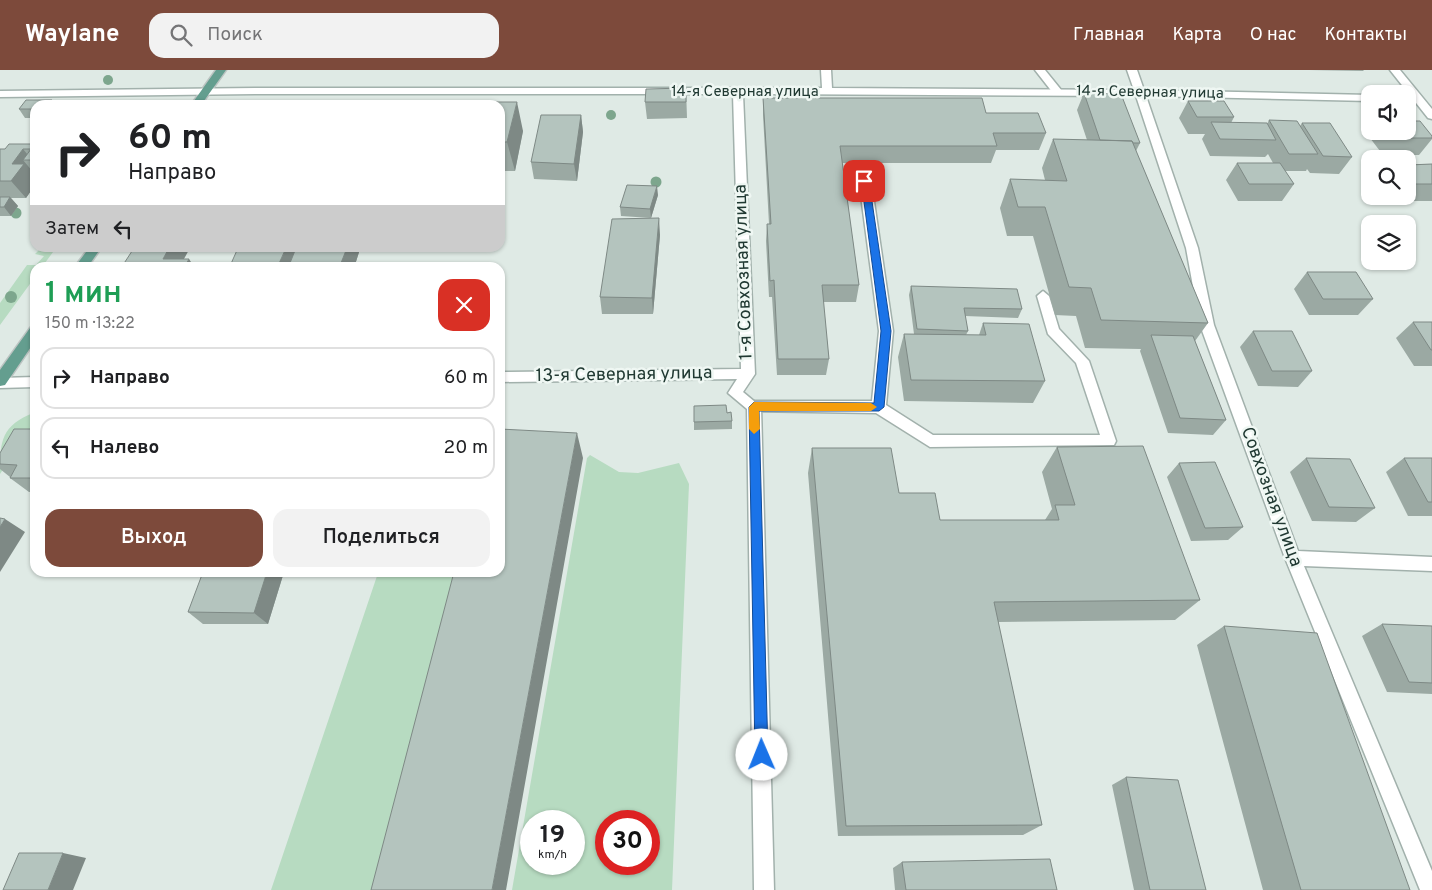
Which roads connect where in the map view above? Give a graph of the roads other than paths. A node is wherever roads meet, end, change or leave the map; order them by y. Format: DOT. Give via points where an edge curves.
graph roads {
  1 [pos="221,70"];
  2 [pos="826,70"];
  3 [pos="1040,70"];
  4 [pos="1132,70"];
  5 [pos="1395,70"];
  6 [pos="1404,85"];
  7 [pos="206,91"];
  8 [pos="827,91"];
  9 [pos="1057,91"];
  10 [pos="738,92"];
  11 [pos="1140,93"];
  12 [pos="0,94"];
  13 [pos="1361,98"];
  14 [pos="1416,99"];
  15 [pos="200,100"];
  16 [pos="1432,100"];
  17 [pos="1416,102"];
  18 [pos="1432,116"];
  19 [pos="864,181"];
  20 [pos="1043,296"];
  21 [pos="30,338"];
  22 [pos="748,374"];
  23 [pos="505,377"];
  24 [pos="0,382"];
  25 [pos="30,382"];
  26 [pos="754,407"];
  27 [pos="879,407"];
  28 [pos="1293,558"];
  29 [pos="1432,564"];
  30 [pos="764,890"];
  31 [pos="1430,890"];
  1 -- 7 [label="main road"];
  2 -- 8 [label="street"];
  3 -- 9 [label="street"];
  4 -- 11 [label="street, Совхозная улица"];
  5 -- 6 [label="street"];
  7 -- 10 [label="street, 14-я Северная улица"];
  7 -- 12 [label="street, 14-я Северная улица"];
  7 -- 15 [label="main road"];
  8 -- 9 [label="street, 14-я Северная улица"];
  8 -- 10 [label="street, 14-я Северная улица"];
  9 -- 11 [label="street, 14-я Северная улица"];
  10 -- 22 [label="street, 1-я Совхозная улица"];
  11 -- 13 [label="street, 14-я Северная улица"];
  11 -- 28 [label="street, Совхозная улица" via="1192,248 1208,325"];
  14 -- 16 [label="street"];
  17 -- 18 [label="street"];
  19 -- 27 [label="street" via="886,331"];
  20 -- 27 [label="street" via="1054,331 1082,361 1110,441 930,441"];
  21 -- 24 [label="main road"];
  22 -- 23 [label="street, 13-я Северная улица"];
  22 -- 26 [label="street, 1-я Совхозная улица" via="735,393"];
  24 -- 25 [label="street"];
  26 -- 27 [label="street"];
  26 -- 30 [label="street"];
  28 -- 29 [label="street"];
  28 -- 31 [label="street, Совхозная улица"];
}
